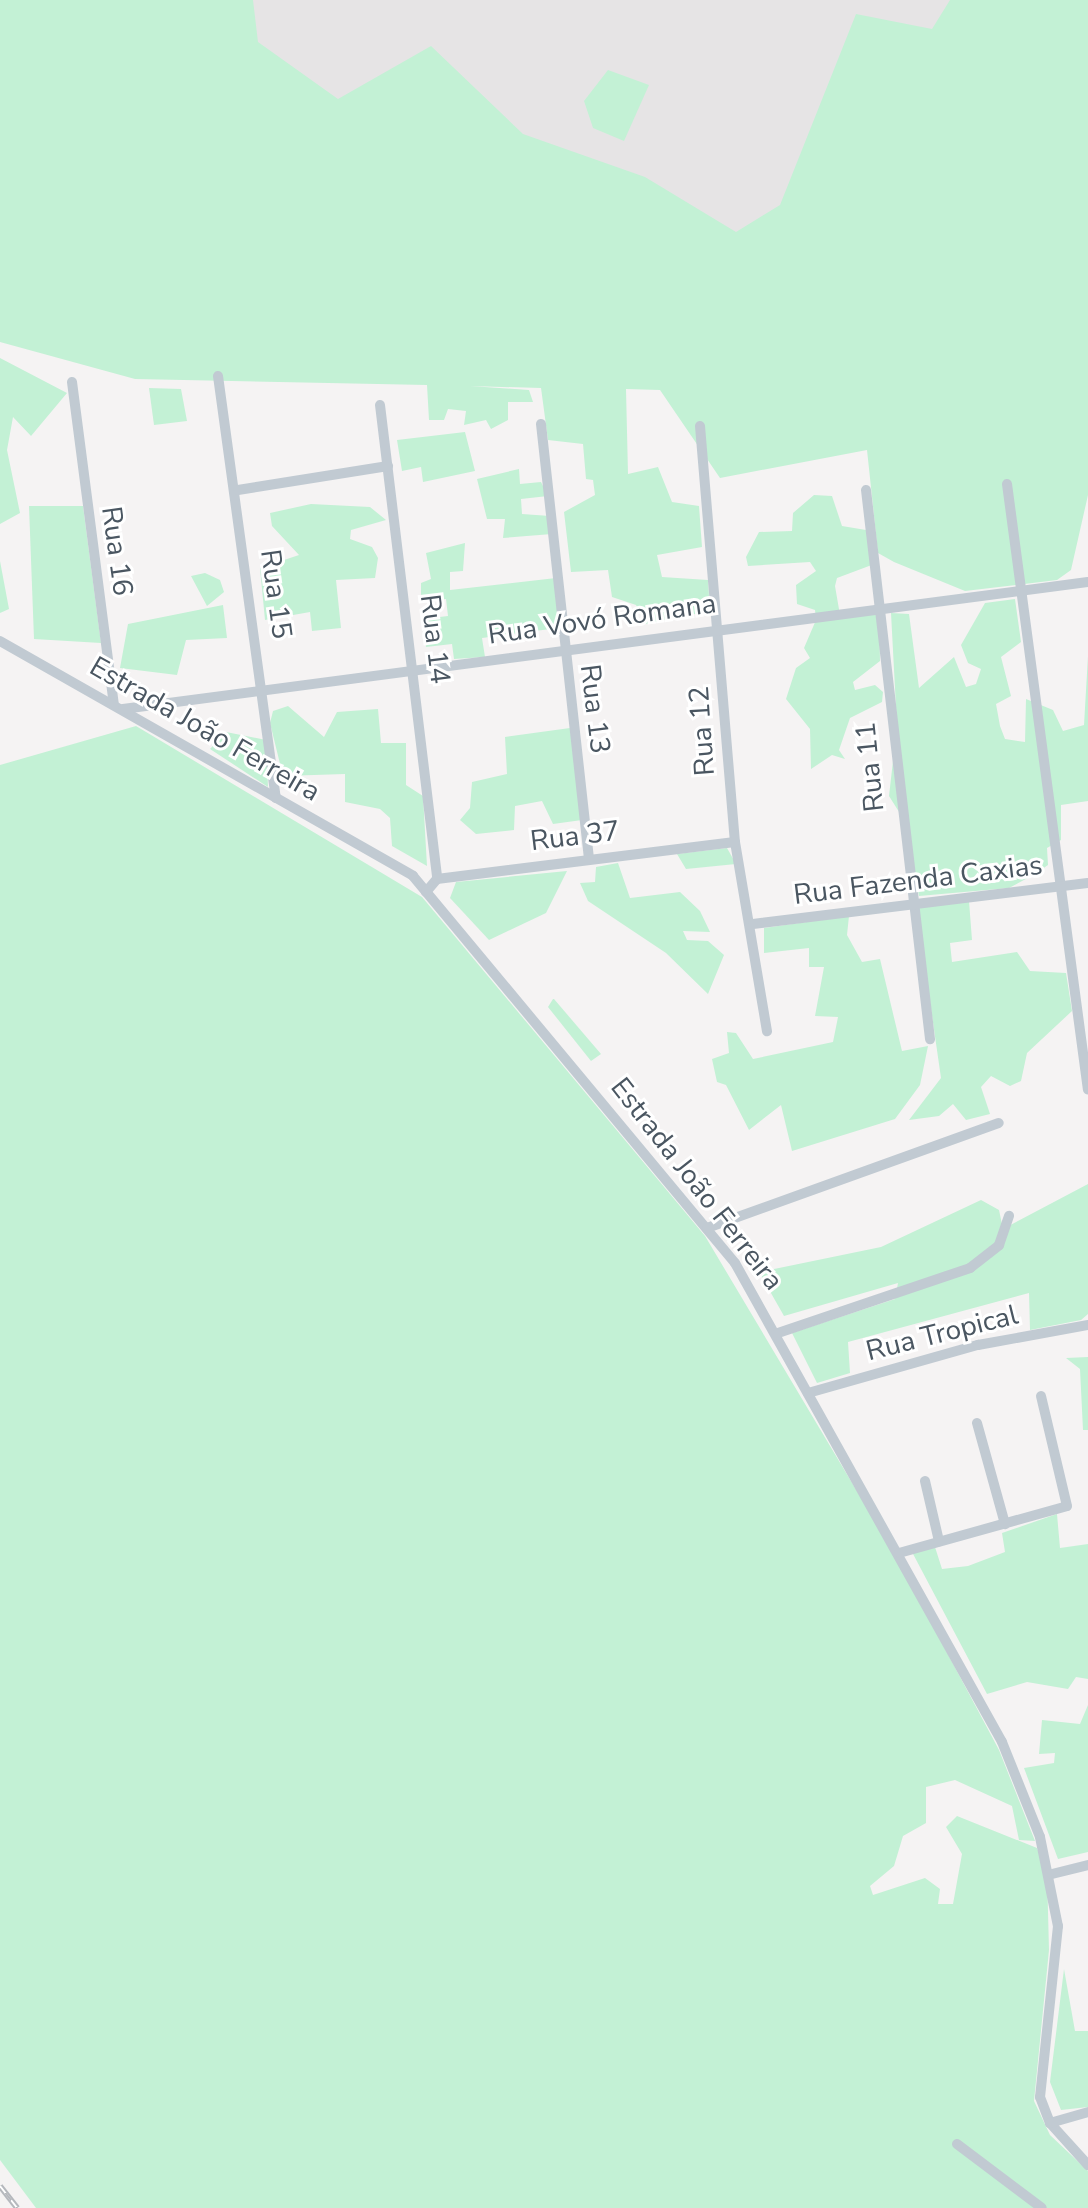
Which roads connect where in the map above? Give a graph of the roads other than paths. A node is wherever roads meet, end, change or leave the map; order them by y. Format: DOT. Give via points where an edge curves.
graph roads {
  1 [pos="218,376"];
  2 [pos="72,382"];
  3 [pos="380,405"];
  4 [pos="541,424"];
  5 [pos="700,426"];
  6 [pos="388,466"];
  7 [pos="1007,484"];
  8 [pos="238,490"];
  9 [pos="866,490"];
  10 [pos="1088,582"];
  11 [pos="1021,590"];
  12 [pos="884,606"];
  13 [pos="722,625"];
  14 [pos="0,641"];
  15 [pos="563,649"];
  16 [pos="415,670"];
  17 [pos="264,689"];
  18 [pos="119,707"];
  19 [pos="276,798"];
  20 [pos="735,842"];
  21 [pos="589,857"];
  22 [pos="437,879"];
  23 [pos="1088,883"];
  24 [pos="1057,888"];
  25 [pos="426,892"];
  26 [pos="908,902"];
  27 [pos="753,924"];
  28 [pos="767,1031"];
  29 [pos="930,1039"];
  30 [pos="1088,1090"];
  31 [pos="999,1123"];
  32 [pos="1009,1216"];
  33 [pos="707,1228"];
  34 [pos="1088,1325"];
  35 [pos="778,1333"];
  36 [pos="808,1393"];
  37 [pos="1041,1396"];
  38 [pos="977,1423"];
  39 [pos="925,1481"];
  40 [pos="1005,1524"];
  41 [pos="939,1541"];
  42 [pos="899,1553"];
  43 [pos="1088,1865"];
  44 [pos="1052,1874"];
  45 [pos="1088,2112"];
  46 [pos="1050,2123"];
  47 [pos="957,2144"];
  48 [pos="1088,2165"];
  49 [pos="1042,2208"];
  1 -- 8 [label="street, Rua 15"];
  2 -- 18 [label="street, Rua 16"];
  3 -- 6 [label="street, Rua 14"];
  4 -- 15 [label="street, Rua 13"];
  5 -- 13 [label="street, Rua 12"];
  6 -- 8 [label="street"];
  6 -- 16 [label="street, Rua 14"];
  7 -- 11 [label="street"];
  8 -- 17 [label="street, Rua 15"];
  9 -- 12 [label="street, Rua 11"];
  10 -- 11 [label="street, Rua Vovó Romana"];
  11 -- 12 [label="street, Rua Vovó Romana"];
  11 -- 24 [label="street"];
  12 -- 13 [label="street, Rua Vovó Romana"];
  12 -- 26 [label="street, Rua 11"];
  13 -- 15 [label="street, Rua Vovó Romana"];
  13 -- 20 [label="street, Rua 12"];
  14 -- 18 [label="street, Estrada João Ferreira"];
  15 -- 16 [label="street, Rua Vovó Romana"];
  15 -- 21 [label="street, Rua 13"];
  16 -- 17 [label="street, Rua Vovó Romana"];
  16 -- 22 [label="street, Rua 14"];
  17 -- 18 [label="street, Rua Vovó Romana"];
  17 -- 19 [label="street, Rua 15"];
  18 -- 19 [label="street, Estrada João Ferreira"];
  19 -- 25 [label="street, Estrada João Ferreira" via="401,869"];
  20 -- 21 [label="street, Rua 37"];
  20 -- 27 [label="street, Rua 12"];
  21 -- 22 [label="street, Rua 37"];
  22 -- 25 [label="street"];
  23 -- 24 [label="street, Rua Fazenda Caxias"];
  24 -- 26 [label="street, Rua Fazenda Caxias"];
  24 -- 30 [label="street"];
  25 -- 33 [label="street, Estrada João Ferreira"];
  26 -- 27 [label="street, Rua Fazenda Caxias"];
  26 -- 29 [label="street, Rua 11"];
  27 -- 28 [label="street, Rua 12"];
  31 -- 33 [label="street"];
  32 -- 35 [label="street" via="999,1245 970,1268"];
  33 -- 35 [label="street, Estrada João Ferreira"];
  34 -- 36 [label="street, Rua Tropical" via="978,1345"];
  35 -- 36 [label="street, Estrada João Ferreira"];
  36 -- 42 [label="street, Estrada João Ferreira"];
  37 -- 40 [label="street" via="1067,1485 1065,1508"];
  38 -- 40 [label="street"];
  39 -- 41 [label="street"];
  40 -- 41 [label="street"];
  41 -- 42 [label="street"];
  42 -- 44 [label="street, Estrada João Ferreira" via="1002,1742"];
  43 -- 44 [label="street"];
  44 -- 46 [label="street, Estrada João Ferreira" via="1057,1941 1039,2067"];
  45 -- 46 [label="street"];
  46 -- 48 [label="street"];
  47 -- 49 [label="street"];
}
